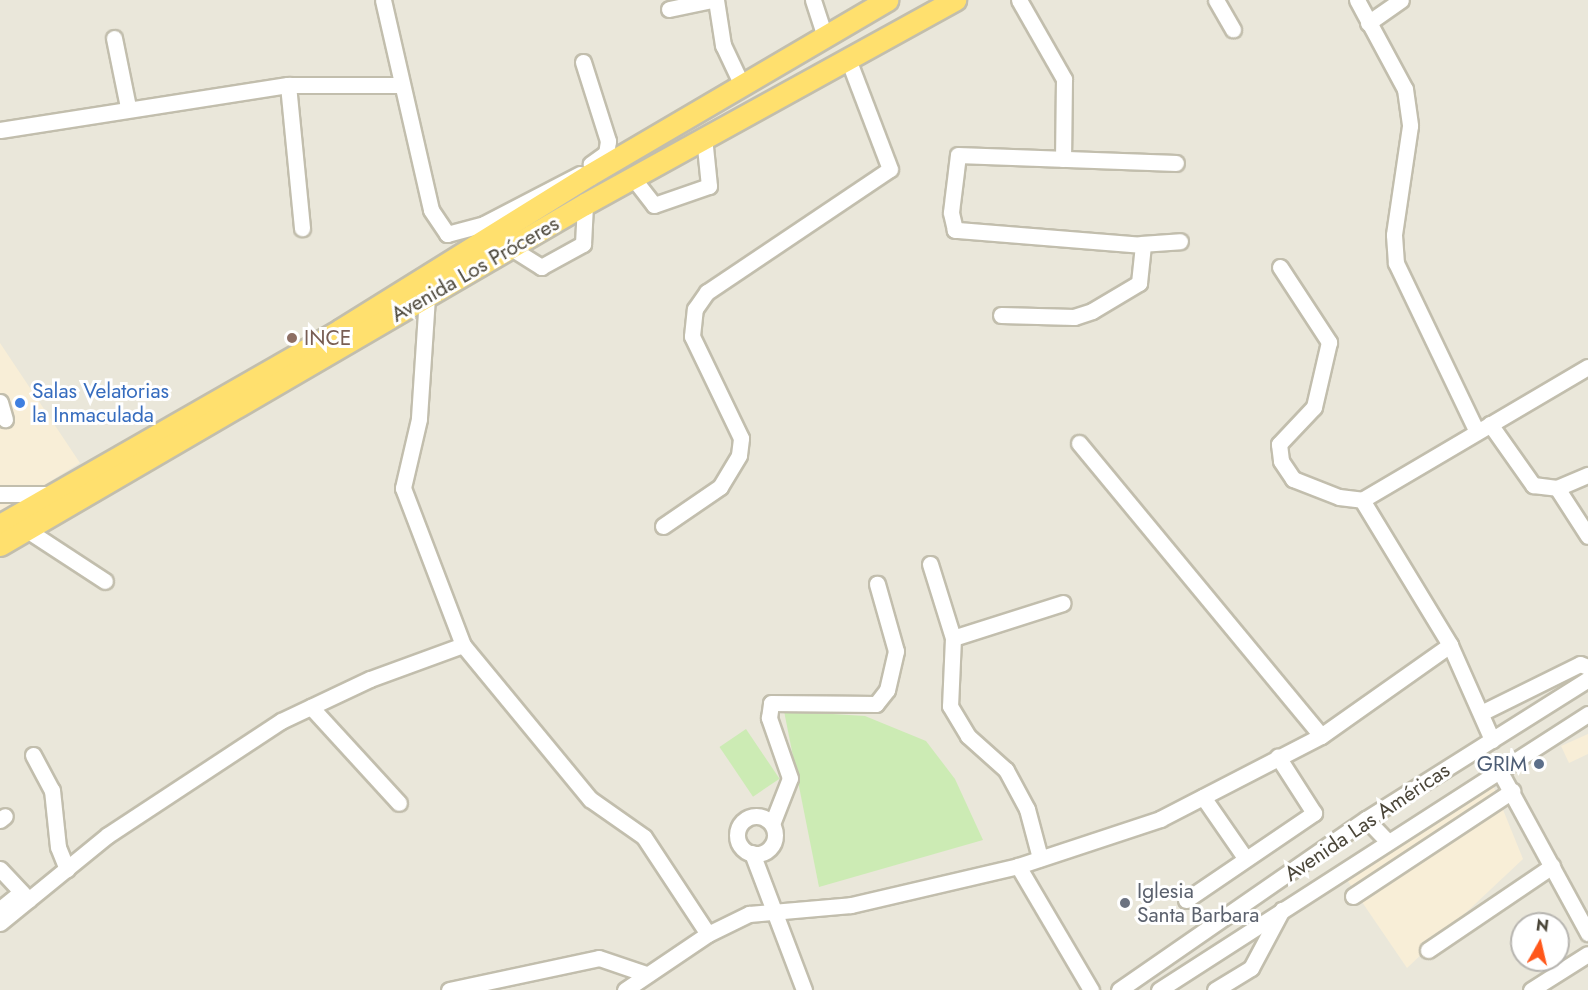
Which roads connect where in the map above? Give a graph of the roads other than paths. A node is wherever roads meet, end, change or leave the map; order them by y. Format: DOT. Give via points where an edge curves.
graph roads {
  1 [pos="383,0"];
  2 [pos="714,0"];
  3 [pos="813,0"];
  4 [pos="887,0"];
  5 [pos="955,0"];
  6 [pos="1019,0"];
  7 [pos="1216,0"];
  8 [pos="1357,0"];
  9 [pos="1401,0"];
  10 [pos="669,9"];
  11 [pos="1368,24"];
  12 [pos="1233,30"];
  13 [pos="114,38"];
  14 [pos="825,38"];
  15 [pos="848,59"];
  16 [pos="583,62"];
  17 [pos="741,83"];
  18 [pos="288,85"];
  19 [pos="398,86"];
  20 [pos="128,107"];
  21 [pos="0,130"];
  22 [pos="704,137"];
  23 [pos="1063,159"];
  24 [pos="1176,163"];
  25 [pos="585,174"];
  26 [pos="633,178"];
  27 [pos="585,204"];
  28 [pos="302,228"];
  29 [pos="1180,241"];
  30 [pos="1141,244"];
  31 [pos="511,248"];
  32 [pos="1280,267"];
  33 [pos="427,297"];
  34 [pos="1001,315"];
  35 [pos="1588,367"];
  36 [pos="0,402"];
  37 [pos="5,419"];
  38 [pos="1483,427"];
  39 [pos="1079,443"];
  40 [pos="1588,475"];
  41 [pos="1557,488"];
  42 [pos="55,494"];
  43 [pos="2,495"];
  44 [pos="1362,500"];
  45 [pos="0,525"];
  46 [pos="663,526"];
  47 [pos="27,530"];
  48 [pos="1588,536"];
  49 [pos="0,545"];
  50 [pos="930,564"];
  51 [pos="105,581"];
  52 [pos="877,584"];
  53 [pos="1063,603"];
  54 [pos="953,638"];
  55 [pos="463,645"];
  56 [pos="1450,645"];
  57 [pos="1588,667"];
  58 [pos="1588,679"];
  59 [pos="310,707"];
  60 [pos="1483,712"];
  61 [pos="1588,714"];
  62 [pos="1322,736"];
  63 [pos="1492,740"];
  64 [pos="33,755"];
  65 [pos="1278,757"];
  66 [pos="1499,770"];
  67 [pos="1512,791"];
  68 [pos="1203,797"];
  69 [pos="399,803"];
  70 [pos="1366,819"];
  71 [pos="772,824"];
  72 [pos="1386,840"];
  73 [pos="752,853"];
  74 [pos="1040,858"];
  75 [pos="1246,859"];
  76 [pos="1018,866"];
  77 [pos="1552,867"];
  78 [pos="0,869"];
  79 [pos="67,869"];
  80 [pos="25,896"];
  81 [pos="1353,896"];
  82 [pos="1186,900"];
  83 [pos="1284,907"];
  84 [pos="0,909"];
  85 [pos="771,911"];
  86 [pos="0,923"];
  87 [pos="1588,933"];
  88 [pos="708,934"];
  89 [pos="1428,950"];
  90 [pos="1588,954"];
  91 [pos="646,974"];
  92 [pos="449,990"];
  93 [pos="625,990"];
  94 [pos="804,990"];
  95 [pos="1091,990"];
  96 [pos="1119,990"];
  97 [pos="1160,990"];
  98 [pos="1215,990"];
  99 [pos="1531,990"];
  1 -- 19 [label="street"];
  2 -- 10 [label="street"];
  2 -- 17 [label="street" via="723,45"];
  3 -- 14 [label="street"];
  4 -- 14 [label="highway, Avenida Los Próceres"];
  5 -- 15 [label="highway, Avenida Los Próceres"];
  6 -- 23 [label="street" via="1064,79"];
  7 -- 12 [label="street"];
  8 -- 11 [label="street"];
  9 -- 11 [label="street"];
  11 -- 38 [label="street" via="1405,88 1410,126 1394,235 1396,263"];
  13 -- 20 [label="street"];
  14 -- 17 [label="highway, Avenida Los Próceres"];
  15 -- 22 [label="highway, Avenida Los Próceres"];
  15 -- 46 [label="street" via="890,169 708,292 695,309 692,336 741,438 739,455 720,487"];
  16 -- 25 [label="street" via="608,148"];
  17 -- 25 [label="highway, Avenida Los Próceres"];
  18 -- 19 [label="street"];
  18 -- 20 [label="street"];
  18 -- 28 [label="street"];
  19 -- 25 [label="street" via="424,165 431,210 447,234 484,224"];
  20 -- 21 [label="street"];
  22 -- 26 [label="highway, Avenida Los Próceres"];
  22 -- 26 [label="street" via="709,186 654,206"];
  23 -- 24 [label="street"];
  23 -- 30 [label="street" via="958,155 952,226 961,232"];
  25 -- 42 [label="highway, Avenida Los Próceres" via="340,330"];
  26 -- 27 [label="highway, Avenida Los Próceres"];
  27 -- 31 [label="highway, Avenida Los Próceres"];
  27 -- 31 [label="street" via="583,243 541,267"];
  29 -- 30 [label="street"];
  30 -- 34 [label="street" via="1145,256 1139,283 1092,311 1074,316"];
  31 -- 33 [label="highway, Avenida Los Próceres"];
  32 -- 44 [label="street" via="1329,342 1314,407 1279,444 1281,461 1293,479"];
  33 -- 47 [label="highway, Avenida Los Próceres"];
  33 -- 55 [label="street" via="419,418 403,488"];
  35 -- 38 [label="street"];
  36 -- 37 [label="street"];
  38 -- 41 [label="street" via="1533,485"];
  38 -- 44 [label="street"];
  39 -- 62 [label="street"];
  40 -- 41 [label="street"];
  41 -- 48 [label="street"];
  42 -- 43 [label="street"];
  42 -- 45 [label="highway, Avenida Los Próceres"];
  44 -- 56 [label="street"];
  47 -- 49 [label="highway, Avenida Los Próceres"];
  47 -- 51 [label="street"];
  50 -- 54 [label="street"];
  52 -- 71 [label="street" via="896,651 887,690 876,704 771,703 769,718 790,778"];
  53 -- 54 [label="street"];
  54 -- 74 [label="street" via="950,706 968,736 1006,770 1027,809"];
  55 -- 59 [label="street"];
  55 -- 88 [label="street" via="590,799 644,837"];
  56 -- 60 [label="street"];
  56 -- 62 [label="street"];
  57 -- 60 [label="street" via="1580,664"];
  58 -- 63 [label="street, Avenida Las Américas"];
  59 -- 69 [label="street"];
  59 -- 79 [label="street" via="108,835"];
  60 -- 63 [label="street"];
  61 -- 66 [label="street, Avenida Las Américas"];
  62 -- 65 [label="street"];
  63 -- 70 [label="street, Avenida Las Américas"];
  64 -- 79 [label="street" via="52,790 58,847"];
  65 -- 68 [label="street"];
  65 -- 75 [label="street" via="1314,813"];
  66 -- 67 [label="street"];
  66 -- 72 [label="street, Avenida Las Américas"];
  67 -- 77 [label="street"];
  67 -- 81 [label="street"];
  68 -- 74 [label="street" via="1160,819"];
  68 -- 75 [label="street"];
  70 -- 72 [label="street"];
  70 -- 96 [label="street, Avenida Las Américas"];
  71 -- 73 [label="street" via="775,836 770,848"];
  71 -- 73 [label="street" via="754,816 739,827 741,846"];
  72 -- 83 [label="street, Avenida Las Américas"];
  73 -- 85 [label="street"];
  74 -- 76 [label="street"];
  75 -- 82 [label="street"];
  76 -- 85 [label="street" via="852,905"];
  76 -- 95 [label="street"];
  77 -- 87 [label="street"];
  77 -- 89 [label="street"];
  78 -- 80 [label="street"];
  79 -- 80 [label="street"];
  80 -- 84 [label="street"];
  80 -- 86 [label="street"];
  83 -- 97 [label="street, Avenida Las Américas"];
  83 -- 98 [label="street" via="1251,968"];
  85 -- 88 [label="street"];
  85 -- 94 [label="street"];
  88 -- 91 [label="street"];
  90 -- 99 [label="street"];
  91 -- 92 [label="street" via="599,958"];
  91 -- 93 [label="street"];
}
